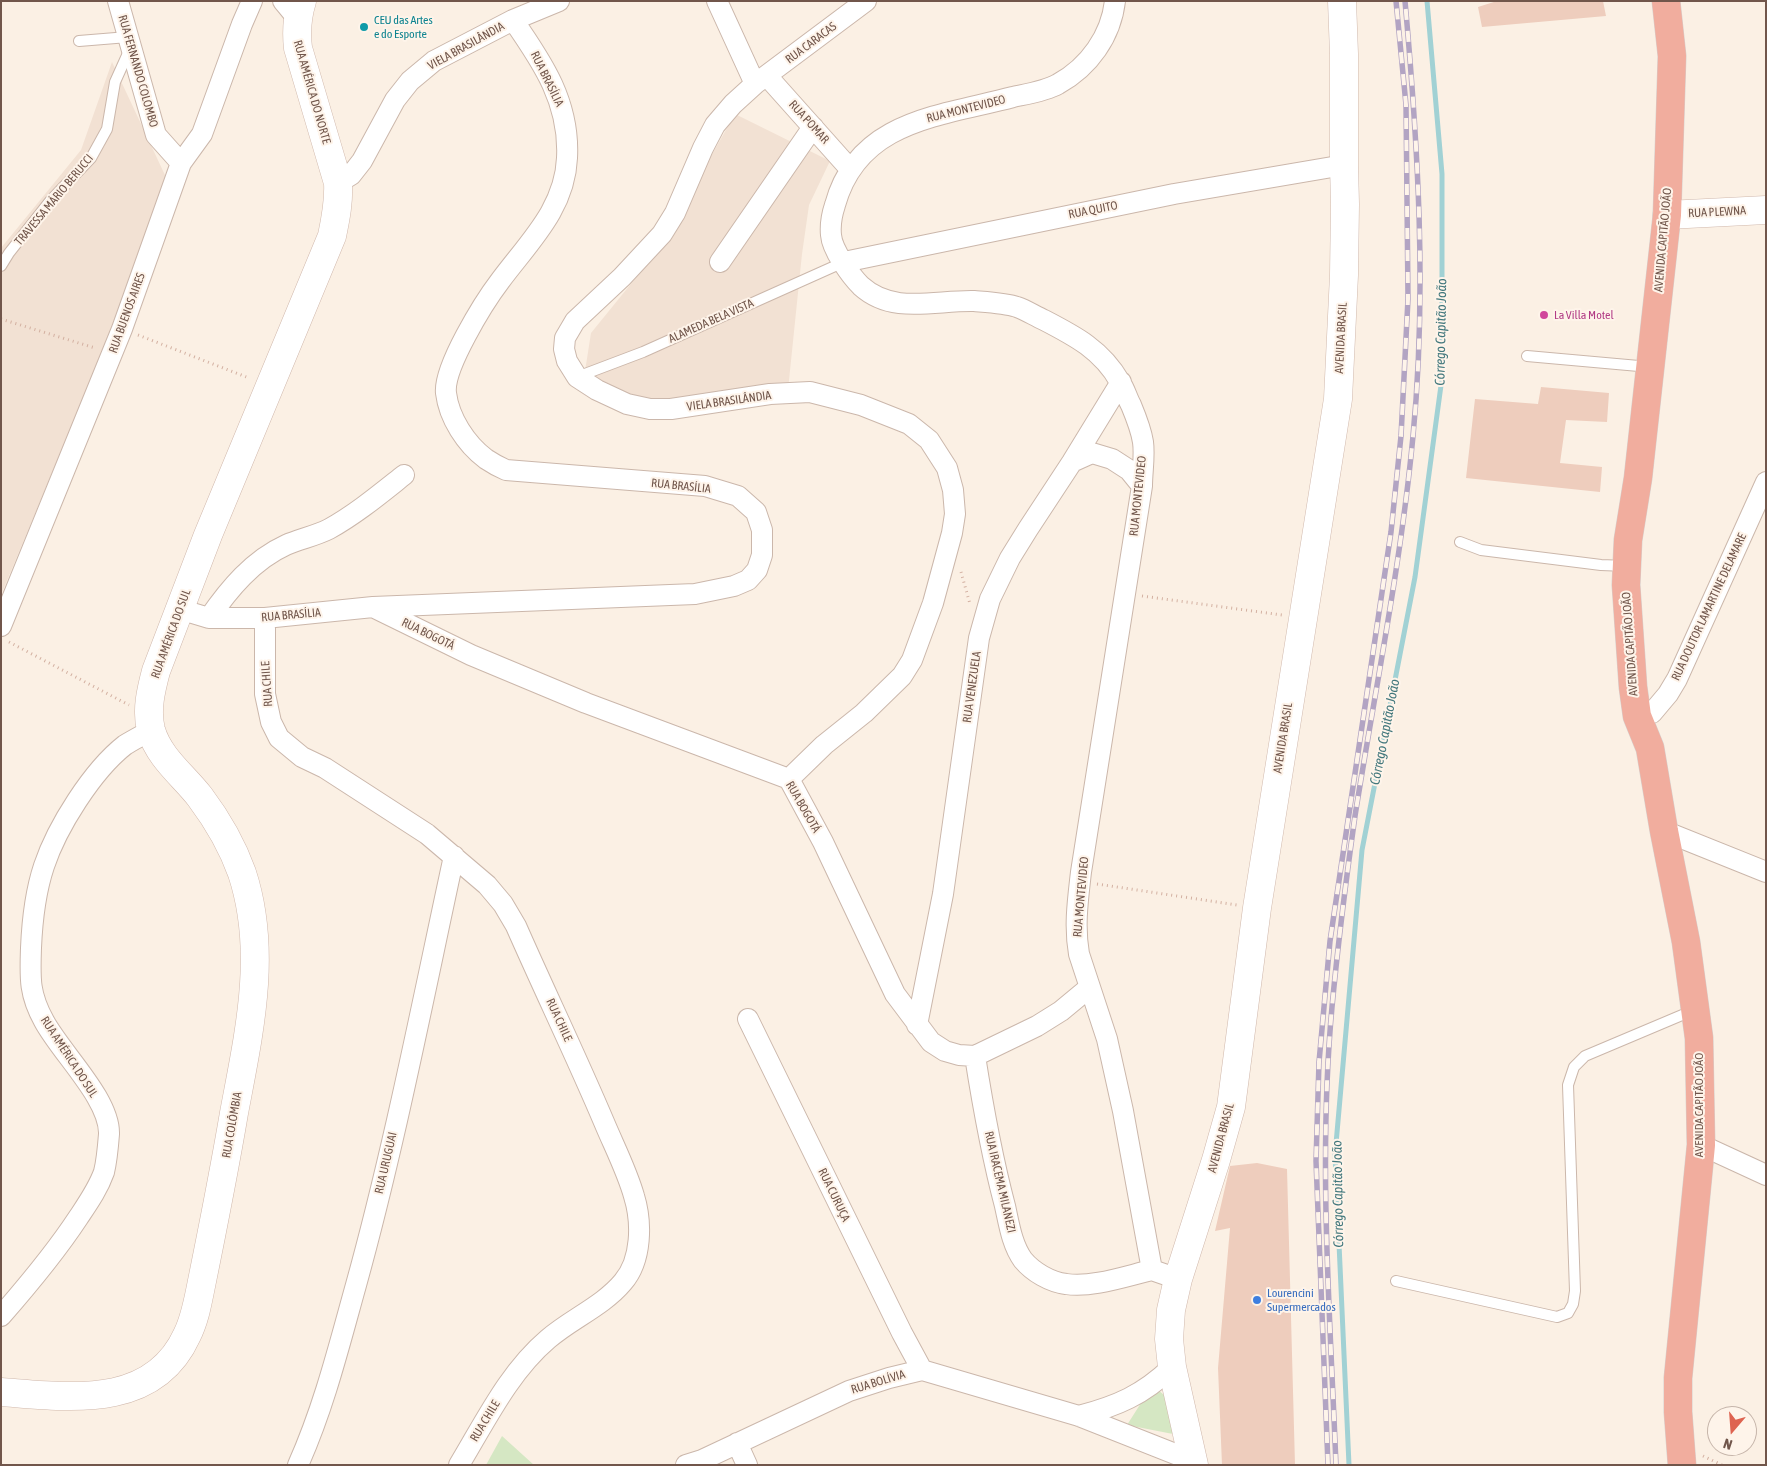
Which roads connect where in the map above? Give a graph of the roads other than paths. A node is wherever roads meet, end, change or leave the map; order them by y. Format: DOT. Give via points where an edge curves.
graph roads {
  1 [pos="118,1"];
  2 [pos="252,1"];
  3 [pos="559,1"];
  4 [pos="717,1"];
  5 [pos="866,1"];
  6 [pos="1115,1"];
  7 [pos="1342,1"];
  8 [pos="1666,1"];
  9 [pos="294,7"];
  10 [pos="513,20"];
  11 [pos="78,40"];
  12 [pos="129,42"];
  13 [pos="761,80"];
  14 [pos="813,127"];
  15 [pos="181,163"];
  16 [pos="1344,165"];
  17 [pos="850,169"];
  18 [pos="338,183"];
  19 [pos="1766,210"];
  20 [pos="1667,215"];
  21 [pos="720,262"];
  22 [pos="844,262"];
  23 [pos="1,266"];
  24 [pos="1527,356"];
  25 [pos="1651,367"];
  26 [pos="578,377"];
  27 [pos="1121,382"];
  28 [pos="1072,462"];
  29 [pos="404,475"];
  30 [pos="1638,478"];
  31 [pos="1766,482"];
  32 [pos="1142,486"];
  33 [pos="1460,542"];
  34 [pos="1627,566"];
  35 [pos="373,607"];
  36 [pos="179,609"];
  37 [pos="209,618"];
  38 [pos="265,618"];
  39 [pos="1,626"];
  40 [pos="1645,715"];
  41 [pos="150,723"];
  42 [pos="789,779"];
  43 [pos="1664,831"];
  44 [pos="454,856"];
  45 [pos="1766,872"];
  46 [pos="1090,986"];
  47 [pos="1695,1010"];
  48 [pos="748,1019"];
  49 [pos="918,1025"];
  50 [pos="975,1056"];
  51 [pos="1701,1145"];
  52 [pos="1766,1175"];
  53 [pos="1152,1270"];
  54 [pos="1178,1279"];
  55 [pos="1396,1281"];
  56 [pos="1,1316"];
  57 [pos="1172,1367"];
  58 [pos="922,1370"];
  59 [pos="1,1392"];
  60 [pos="1079,1416"];
  61 [pos="737,1443"];
  62 [pos="698,1463"];
  63 [pos="1193,1463"];
  64 [pos="298,1465"];
  65 [pos="459,1465"];
  66 [pos="747,1465"];
  67 [pos="1682,1465"];
  1 -- 12 [label="street, RUA FERNANDO COLOMBO"];
  2 -- 15 [label="street, RUA BUENOS AIRES" via="202,134"];
  3 -- 10 [label="street, VIELA BRASILÂNDIA"];
  4 -- 13 [label="street"];
  5 -- 13 [label="street, RUA CARACAS"];
  6 -- 17 [label="street, RUA MONTEVIDEO" via="1112,18 1097,51 1079,70 1057,85 935,115 896,130 862,155"];
  7 -- 16 [label="street, AVENIDA BRASIL"];
  8 -- 20 [label="highway, AVENIDA CAPITÃO JOÃO" via="1672,56"];
  9 -- 18 [label="street, RUA AMÉRICA DO NORTE" via="298,48"];
  10 -- 18 [label="street, VIELA BRASILÂNDIA" via="434,61 410,81 395,100 362,161"];
  10 -- 35 [label="street, RUA BRASÍLIA" via="540,59 561,103 567,139 564,178 548,219 499,282 464,337 445,391 451,412 462,434 486,459 506,470 705,486 738,496 756,512 762,530 762,555 757,570 748,580 728,588 695,594"];
  11 -- 12 [label="lane"];
  12 -- 15 [label="street, RUA FERNANDO COLOMBO" via="156,135"];
  12 -- 23 [label="lane, TRAVESSA MÁRIO BERUCCI" via="116,82 107,129 91,158 50,201"];
  13 -- 14 [label="street, RUA POMAR"];
  13 -- 26 [label="street, VIELA BRASILÂNDIA" via="715,125 675,213 662,234 569,330 564,349 567,361"];
  14 -- 17 [label="street, RUA POMAR"];
  14 -- 21 [label="street"];
  15 -- 39 [label="street, RUA BUENOS AIRES" via="113,353"];
  16 -- 22 [label="street, RUA QUITO" via="1174,194"];
  16 -- 54 [label="street, AVENIDA BRASIL" via="1344,275 1338,399 1257,908 1231,1107"];
  17 -- 22 [label="street, RUA MONTEVIDEO" via="832,214 831,236"];
  18 -- 36 [label="street, RUA AMÉRICA DO SUL" via="339,199 332,236"];
  19 -- 20 [label="street, RUA PLEWNA"];
  20 -- 25 [label="highway, AVENIDA CAPITÃO JOÃO"];
  22 -- 26 [label="lane, ALAMEDA BELA VISTA" via="643,352"];
  22 -- 27 [label="street, RUA MONTEVIDEO" via="856,281 869,293 889,303 973,301 1016,306 1084,341 1105,360"];
  24 -- 25 [label="lane"];
  25 -- 30 [label="highway, AVENIDA CAPITÃO JOÃO"];
  26 -- 42 [label="street, VIELA BRASILÂNDIA" via="610,398 650,409 694,407 770,394 810,392 861,405 910,424 929,440 947,468 953,490 954,524 933,604 912,660 902,676 864,713"];
  27 -- 28 [label="street, RUA VENEZUELA"];
  27 -- 32 [label="street, RUA MONTEVIDEO" via="1144,444"];
  28 -- 32 [label="street" via="1092,453 1112,458 1129,470"];
  28 -- 49 [label="street, RUA VENEZUELA" via="1010,558 990,599 979,638 943,894"];
  29 -- 37 [label="street" via="328,529 286,545 262,560 224,596"];
  30 -- 34 [label="highway, AVENIDA CAPITÃO JOÃO"];
  30 -- 40 [label="highway, AVENIDA CAPITÃO JOÃO" via="1643,527"];
  31 -- 40 [label="street, RUA DOUTOR LAMARTINE DELAMARE" via="1677,679 1668,694"];
  32 -- 46 [label="street, RUA MONTEVIDEO" via="1080,882 1076,940"];
  33 -- 34 [label="lane" via="1482,550"];
  34 -- 40 [label="highway, AVENIDA CAPITÃO JOÃO" via="1629,638"];
  35 -- 38 [label="street, RUA BRASÍLIA"];
  35 -- 42 [label="street, RUA BOGOTÁ" via="471,655 586,703"];
  36 -- 37 [label="street, RUA BRASÍLIA"];
  36 -- 41 [label="street, RUA AMÉRICA DO SUL" via="150,691"];
  37 -- 38 [label="street, RUA BRASÍLIA"];
  38 -- 44 [label="street, RUA CHILE" via="266,694 271,722 279,738 302,756 427,834"];
  40 -- 43 [label="highway, AVENIDA CAPITÃO JOÃO"];
  41 -- 56 [label="street, RUA AMÉRICA DO SUL" via="95,776 66,818 44,867 31,936 32,997 44,1022 105,1113 108,1149 104,1172 94,1195 59,1247"];
  41 -- 59 [label="street, RUA COLÔMBIA" via="158,747 200,796 221,827 242,876 254,929 255,975 250,1028 200,1291 187,1336 170,1362 151,1378 109,1394 81,1397"];
  42 -- 49 [label="street, RUA BOGOTÁ" via="896,994"];
  43 -- 45 [label="street"];
  43 -- 47 [label="highway, AVENIDA CAPITÃO JOÃO" via="1686,942"];
  44 -- 64 [label="street, RUA URUGUAI" via="370,1234 331,1376 313,1433"];
  44 -- 65 [label="street, RUA CHILE" via="487,885 516,926 584,1074 635,1196 640,1228 636,1256 624,1282 528,1358"];
  46 -- 50 [label="street" via="1037,1026"];
  46 -- 53 [label="street, RUA MONTEVIDEO" via="1107,1039 1123,1111"];
  47 -- 51 [label="highway, AVENIDA CAPITÃO JOÃO"];
  47 -- 55 [label="lane" via="1585,1056 1574,1067 1568,1085 1575,1291 1568,1313 1557,1317"];
  48 -- 58 [label="street, RUA CURUÇA"];
  49 -- 50 [label="street, RUA BOGOTÁ" via="931,1042 946,1051"];
  50 -- 53 [label="street, RUA IRACEMA MILANEZI" via="995,1167 1013,1240 1023,1259 1037,1272 1065,1284 1082,1285"];
  51 -- 52 [label="street"];
  51 -- 67 [label="highway, AVENIDA CAPITÃO JOÃO" via="1678,1378"];
  53 -- 54 [label="street"];
  54 -- 57 [label="street, AVENIDA BRASIL" via="1168,1339"];
  57 -- 60 [label="street" via="1124,1402"];
  57 -- 63 [label="street, AVENIDA BRASIL"];
  58 -- 60 [label="street, RUA BOLÍVIA"];
  58 -- 61 [label="street, RUA BOLÍVIA" via="849,1391"];
  60 -- 63 [label="street, RUA BOLÍVIA"];
  61 -- 62 [label="street, RUA BOLÍVIA"];
  61 -- 66 [label="street"];
}
